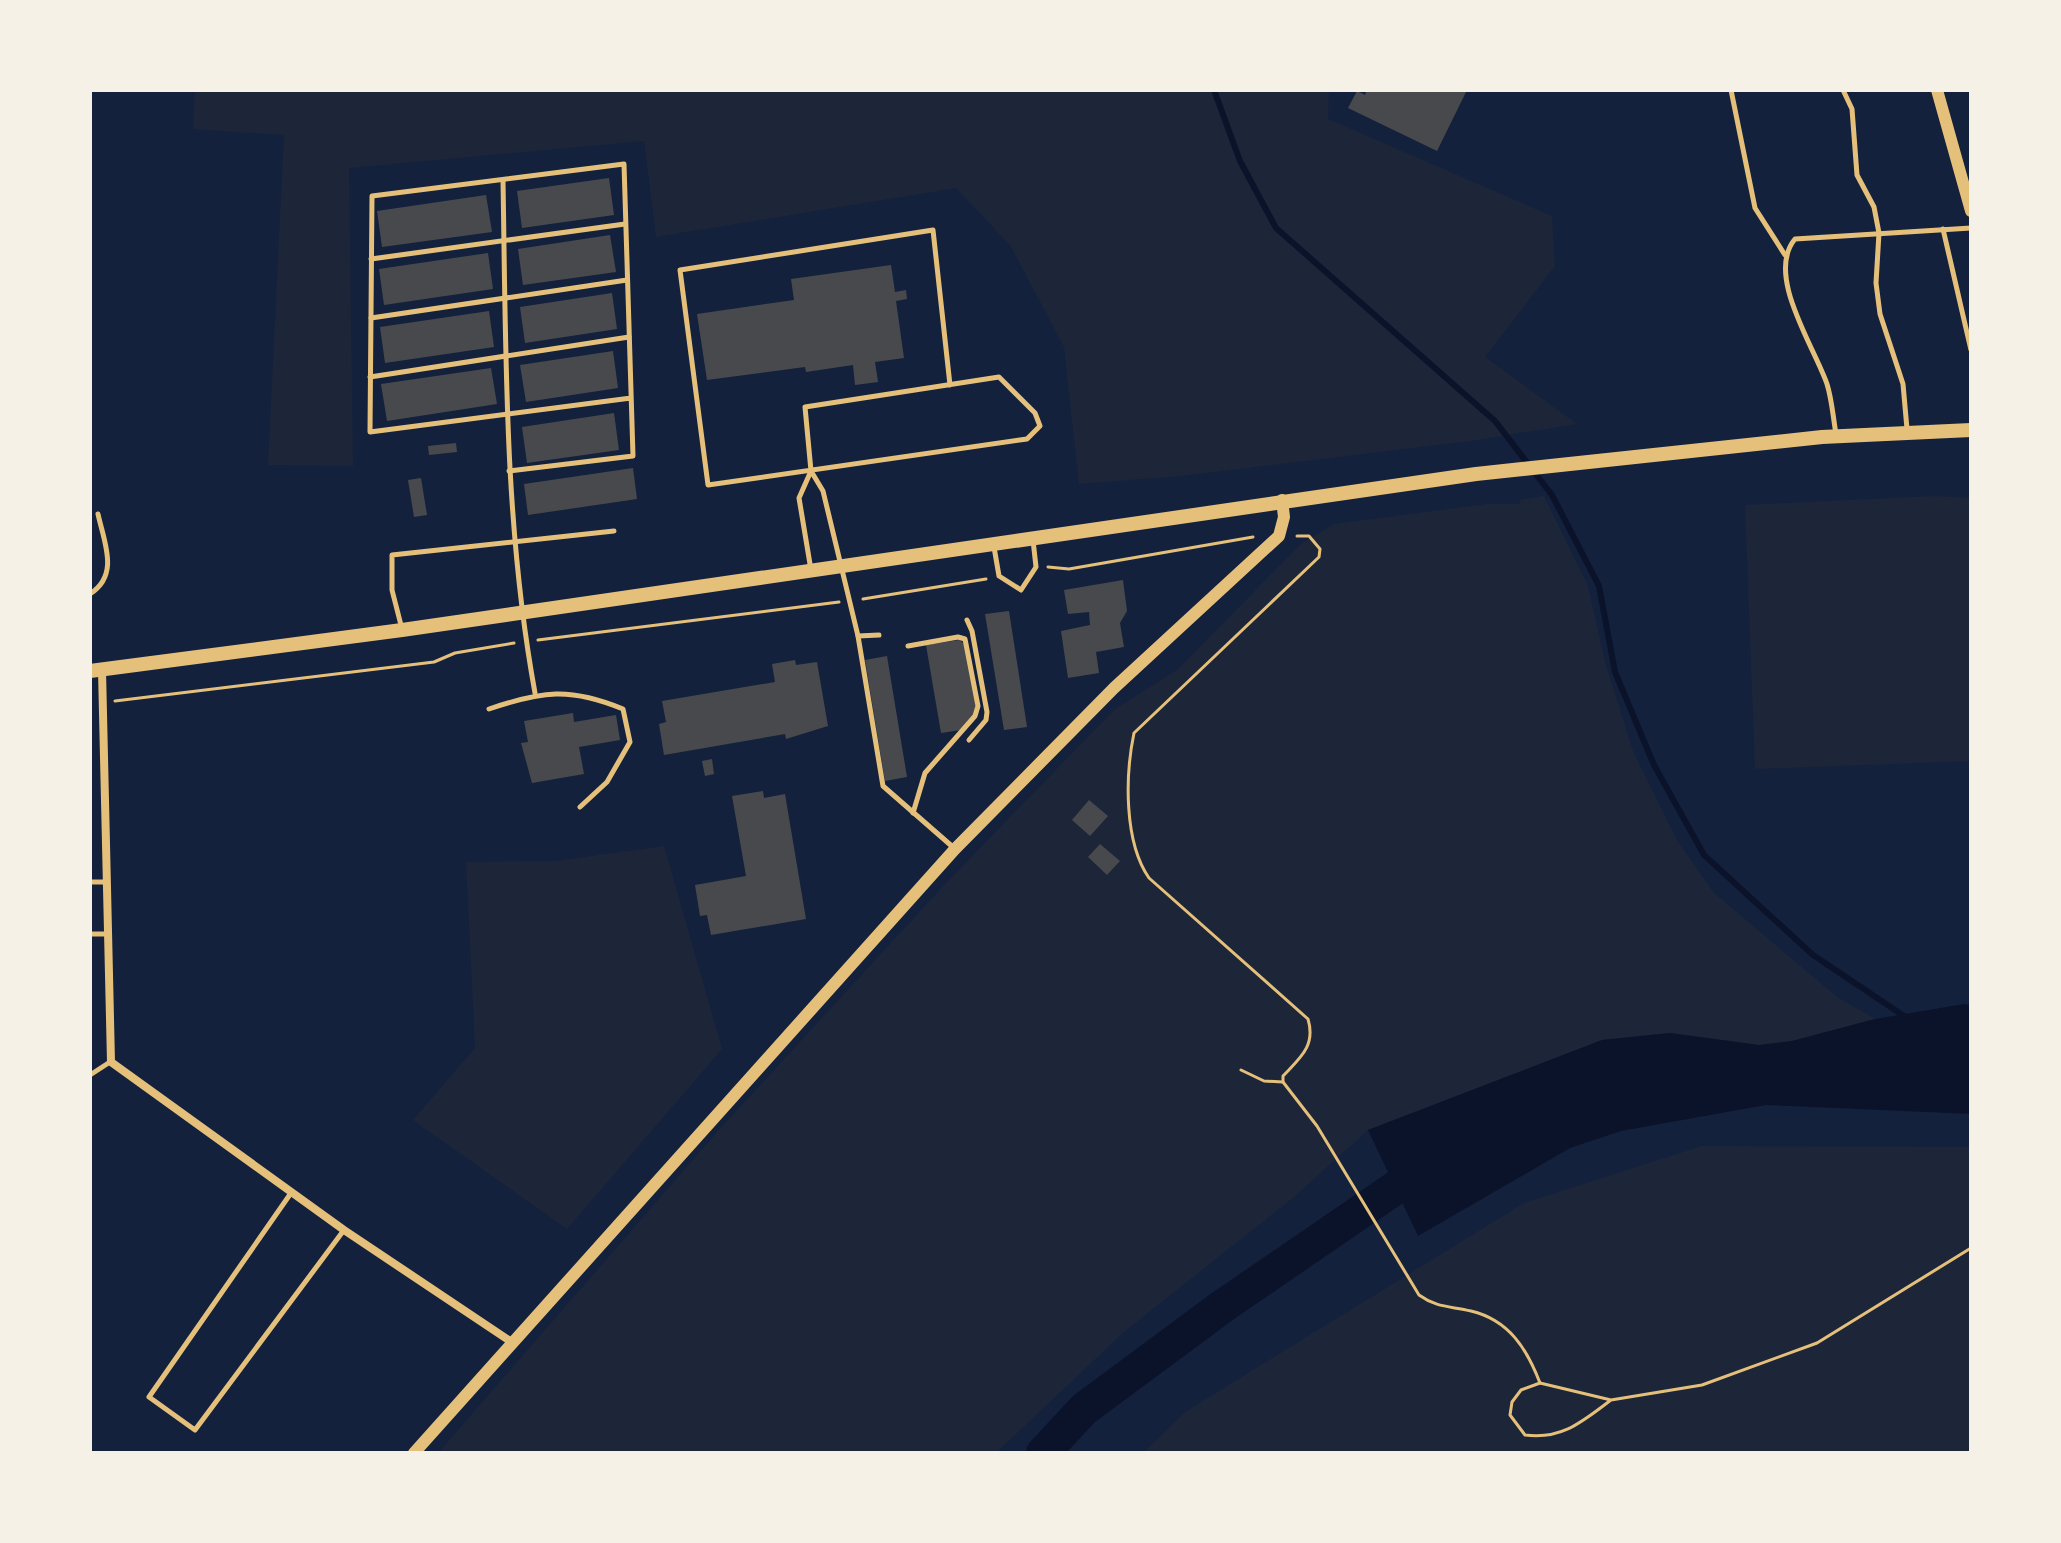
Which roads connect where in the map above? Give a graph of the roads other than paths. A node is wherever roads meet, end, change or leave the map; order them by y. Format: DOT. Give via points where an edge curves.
graph roads {
  1 [pos="1731,90"];
  2 [pos="1843,90"];
  3 [pos="1937,90"];
  4 [pos="503,180"];
  5 [pos="1971,211"];
  6 [pos="625,224"];
  7 [pos="1971,228"];
  8 [pos="1943,229"];
  9 [pos="1879,233"];
  10 [pos="504,238"];
  11 [pos="1785,255"];
  12 [pos="371,259"];
  13 [pos="627,280"];
  14 [pos="506,297"];
  15 [pos="371,318"];
  16 [pos="629,337"];
  17 [pos="1971,350"];
  18 [pos="507,357"];
  19 [pos="370,377"];
  20 [pos="950,385"];
  21 [pos="631,398"];
  22 [pos="508,414"];
  23 [pos="1971,430"];
  24 [pos="1907,431"];
  25 [pos="1836,436"];
  26 [pos="509,471"];
  27 [pos="811,471"];
  28 [pos="1282,500"];
  29 [pos="98,514"];
  30 [pos="614,531"];
  31 [pos="1033,538"];
  32 [pos="515,540"];
  33 [pos="993,543"];
  34 [pos="838,566"];
  35 [pos="811,570"];
  36 [pos="90,594"];
  37 [pos="521,611"];
  38 [pos="967,620"];
  39 [pos="402,630"];
  40 [pos="879,635"];
  41 [pos="858,636"];
  42 [pos="908,646"];
  43 [pos="93,671"];
  44 [pos="535,693"];
  45 [pos="489,709"];
  46 [pos="969,740"];
  47 [pos="580,807"];
  48 [pos="913,813"];
  49 [pos="955,849"];
  50 [pos="90,882"];
  51 [pos="105,882"];
  52 [pos="90,934"];
  53 [pos="107,934"];
  54 [pos="111,1062"];
  55 [pos="90,1075"];
  56 [pos="292,1192"];
  57 [pos="344,1230"];
  58 [pos="510,1341"];
  59 [pos="414,1453"];
  1 -- 11 [label="lane" via="1755,208"];
  2 -- 9 [label="lane" via="1852,109 1857,175 1874,207"];
  3 -- 5 [label="street"];
  4 -- 6 [label="lane" via="624,164"];
  4 -- 10 [label="lane"];
  4 -- 12 [label="lane" via="372,196"];
  6 -- 10 [label="lane"];
  6 -- 13 [label="lane"];
  7 -- 8 [label="lane"];
  8 -- 9 [label="lane"];
  8 -- 17 [label="lane"];
  9 -- 11 [label="lane" via="1795,239"];
  9 -- 24 [label="lane" via="1880,314 1903,384"];
  10 -- 12 [label="lane"];
  10 -- 14 [label="lane"];
  11 -- 25 [label="lane" via="1788,292 1828,388"];
  12 -- 15 [label="lane"];
  13 -- 14 [label="lane"];
  13 -- 16 [label="lane"];
  14 -- 15 [label="lane"];
  14 -- 18 [label="lane"];
  15 -- 19 [label="lane"];
  16 -- 18 [label="lane"];
  16 -- 21 [label="lane"];
  18 -- 19 [label="lane"];
  18 -- 22 [label="lane"];
  19 -- 22 [label="lane" via="370,432"];
  20 -- 27 [label="lane" via="805,407"];
  20 -- 27 [label="lane" via="999,377 1035,413 1040,426 1027,439"];
  20 -- 27 [label="lane" via="933,230 680,270 708,485"];
  21 -- 22 [label="lane"];
  21 -- 26 [label="lane" via="633,456"];
  22 -- 26 [label="lane"];
  23 -- 24 [label="main road"];
  24 -- 25 [label="main road"];
  25 -- 28 [label="main road" via="1607,458"];
  26 -- 32 [label="lane"];
  27 -- 34 [label="lane" via="823,491"];
  27 -- 35 [label="lane" via="799,498"];
  28 -- 31 [label="main road"];
  28 -- 49 [label="street" via="1279,536 1114,688"];
  29 -- 36 [label="lane" via="109,570"];
  30 -- 32 [label="lane"];
  31 -- 33 [label="main road"];
  31 -- 33 [label="lane" via="1036,567 1021,590 999,576"];
  32 -- 37 [label="lane"];
  32 -- 39 [label="lane" via="392,555 392,590"];
  33 -- 34 [label="main road"];
  34 -- 35 [label="main road"];
  34 -- 41 [label="lane"];
  35 -- 37 [label="main road"];
  37 -- 39 [label="main road"];
  37 -- 44 [label="lane"];
  38 -- 46 [label="lane" via="987,712"];
  39 -- 43 [label="main road"];
  40 -- 41 [label="lane"];
  41 -- 48 [label="lane" via="883,786"];
  42 -- 48 [label="lane" via="965,639 978,706 925,773"];
  43 -- 51 [label="street" via="103,702"];
  44 -- 45 [label="lane"];
  44 -- 47 [label="lane" via="593,697 623,709 630,742 607,782"];
  48 -- 49 [label="lane"];
  49 -- 58 [label="street"];
  50 -- 51 [label="lane"];
  51 -- 53 [label="street"];
  52 -- 53 [label="lane"];
  53 -- 54 [label="street"];
  54 -- 55 [label="lane"];
  54 -- 56 [label="street"];
  56 -- 57 [label="street"];
  56 -- 57 [label="lane" via="149,1397 195,1430"];
  57 -- 58 [label="street"];
  58 -- 59 [label="street"];
}
